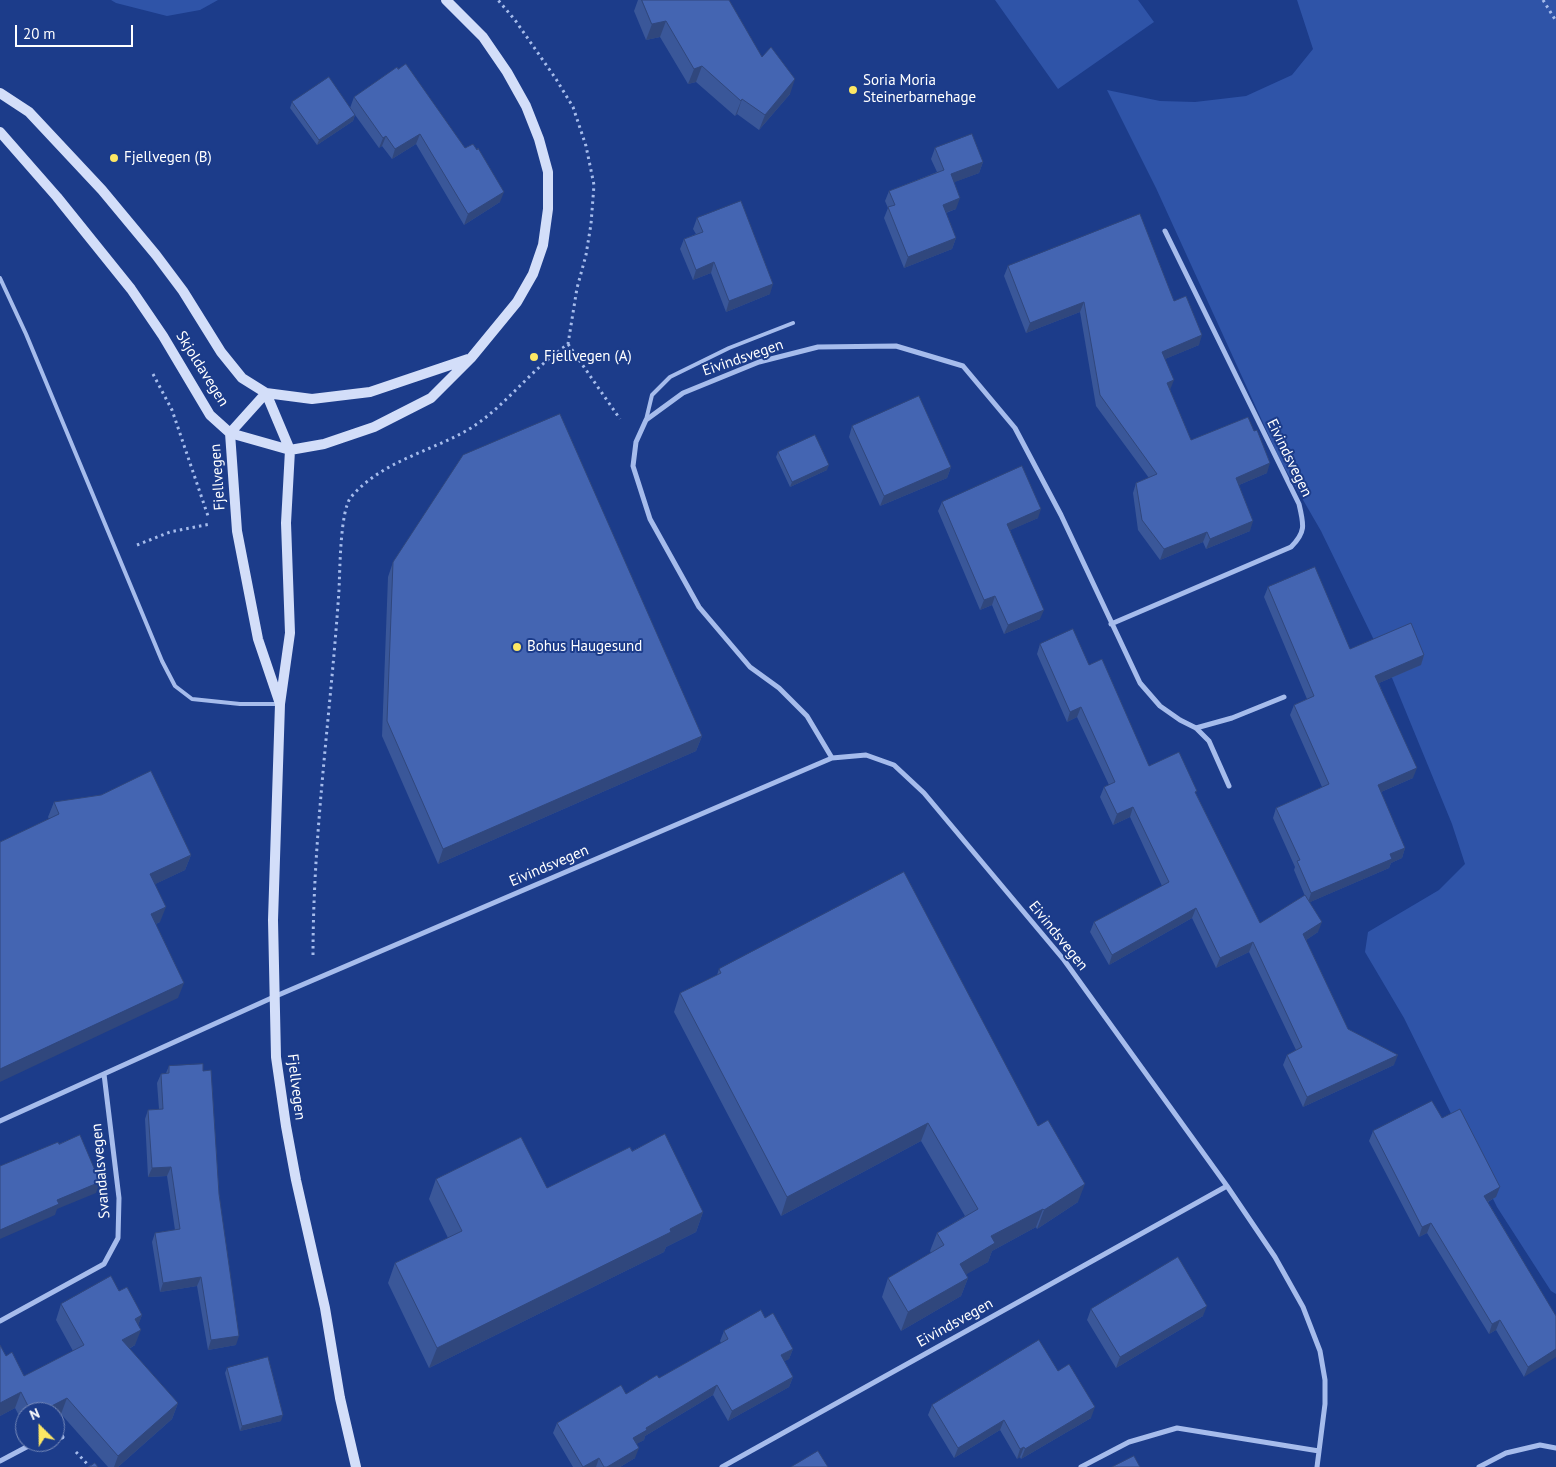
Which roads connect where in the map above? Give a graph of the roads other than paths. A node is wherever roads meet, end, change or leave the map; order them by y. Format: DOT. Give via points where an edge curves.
graph roads {
  1 [pos="446,0"];
  2 [pos="0,93"];
  3 [pos="0,132"];
  4 [pos="1165,231"];
  5 [pos="0,278"];
  6 [pos="793,323"];
  7 [pos="471,358"];
  8 [pos="266,393"];
  9 [pos="646,420"];
  10 [pos="230,433"];
  11 [pos="290,450"];
  12 [pos="1111,624"];
  13 [pos="1284,697"];
  14 [pos="280,704"];
  15 [pos="1196,728"];
  16 [pos="832,758"];
  17 [pos="1229,786"];
  18 [pos="276,996"];
  19 [pos="104,1074"];
  20 [pos="0,1121"];
  21 [pos="1227,1186"];
  22 [pos="0,1321"];
  23 [pos="1556,1448"];
  24 [pos="1319,1451"];
  25 [pos="17,1452"];
  26 [pos="0,1461"];
  27 [pos="356,1467"];
  28 [pos="722,1467"];
  29 [pos="1081,1467"];
  30 [pos="1317,1467"];
  31 [pos="1479,1467"];
  1 -- 7 [label="main road, Skjoldavegen" via="482,37 507,72 529,114 548,172 548,209 543,245 533,274 517,302"];
  2 -- 8 [label="main road, Skjoldavegen" via="29,112 102,190 172,276 221,352 242,378"];
  3 -- 10 [label="main road, Skjoldavegen" via="131,288 210,415"];
  4 -- 12 [label="street, Eivindsvegen" via="1299,504 1303,520 1301,537 1291,547"];
  5 -- 14 [label="lane" via="162,661 176,686 192,699"];
  6 -- 9 [label="lane" via="729,348 670,377 652,395"];
  7 -- 8 [label="main road, Skjoldavegen" via="370,392 312,399"];
  7 -- 11 [label="main road, Skjoldavegen" via="431,398 382,423 324,444"];
  8 -- 10 [label="main road, Fjellvegen"];
  8 -- 11 [label="main road, Fjellvegen"];
  9 -- 12 [label="street, Eivindsvegen" via="683,392 759,362 818,347 896,346 963,366 1015,428 1061,515"];
  9 -- 16 [label="street, Eivindsvegen" via="636,442 633,466 650,519 699,607 750,667 779,688 807,716"];
  10 -- 11 [label="main road, Skjoldavegen"];
  10 -- 14 [label="main road, Fjellvegen" via="239,540 258,639"];
  11 -- 14 [label="main road, Fjellvegen" via="286,523 290,633"];
  12 -- 15 [label="street, Eivindsvegen" via="1140,683 1160,706"];
  13 -- 15 [label="street" via="1232,718"];
  14 -- 18 [label="main road, Fjellvegen" via="273,920"];
  15 -- 17 [label="street, Eivindsvegen" via="1208,741"];
  16 -- 18 [label="street, Eivindsvegen"];
  16 -- 21 [label="street, Eivindsvegen" via="866,755 894,765 924,793 1064,960"];
  18 -- 19 [label="street"];
  18 -- 27 [label="main road, Fjellvegen" via="276,1057 286,1126"];
  19 -- 20 [label="street"];
  19 -- 22 [label="street, Svandalsvegen" via="119,1198 118,1238 104,1264"];
  21 -- 24 [label="street, Eivindsvegen" via="1275,1257 1303,1307 1320,1351 1325,1404"];
  21 -- 28 [label="street, Eivindsvegen"];
  23 -- 31 [label="street" via="1540,1445 1506,1452"];
  24 -- 29 [label="street" via="1177,1428 1130,1442"];
  24 -- 30 [label="street, Eivindsvegen"];
  25 -- 26 [label="street"];
}
